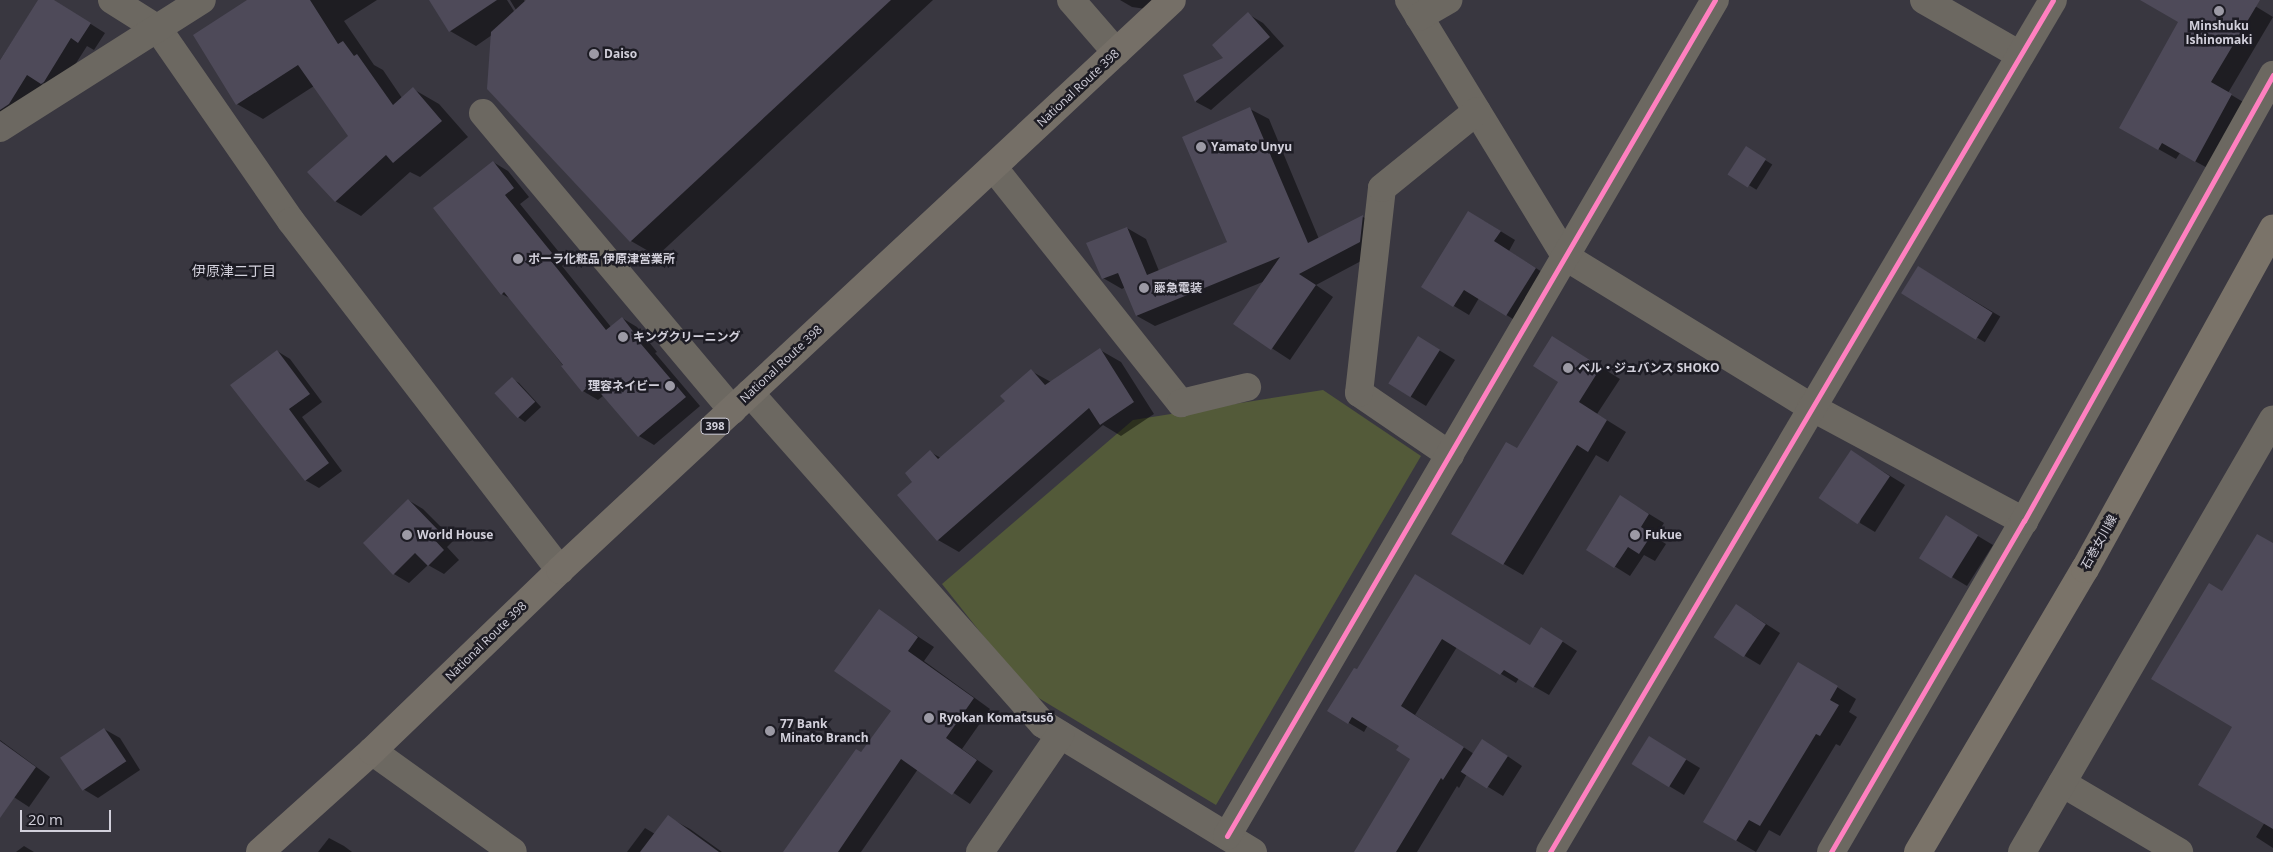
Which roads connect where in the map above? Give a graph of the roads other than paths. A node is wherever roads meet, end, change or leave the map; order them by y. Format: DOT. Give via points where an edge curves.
graph roads {
  1 [pos="112,0"];
  2 [pos="202,0"];
  3 [pos="1071,0"];
  4 [pos="1172,0"];
  5 [pos="1449,0"];
  6 [pos="1715,0"];
  7 [pos="1924,0"];
  8 [pos="2053,0"];
  9 [pos="1414,8"];
  10 [pos="158,29"];
  11 [pos="1116,52"];
  12 [pos="2020,55"];
  13 [pos="2273,75"];
  14 [pos="1476,111"];
  15 [pos="484,113"];
  16 [pos="0,128"];
  17 [pos="993,167"];
  18 [pos="2273,228"];
  19 [pos="1566,256"];
  20 [pos="1247,388"];
  21 [pos="741,402"];
  22 [pos="1810,407"];
  23 [pos="2270,432"];
  24 [pos="1450,455"];
  25 [pos="2024,521"];
  26 [pos="560,570"];
  27 [pos="1060,735"];
  28 [pos="372,751"];
  29 [pos="2062,783"];
  30 [pos="1226,836"];
  31 [pos="260,852"];
  32 [pos="513,852"];
  33 [pos="980,852"];
  34 [pos="1253,852"];
  35 [pos="1550,852"];
  36 [pos="1831,852"];
  37 [pos="1918,852"];
  38 [pos="2022,852"];
  39 [pos="2179,852"];
  1 -- 10 [label="street"];
  2 -- 10 [label="street"];
  3 -- 11 [label="street"];
  4 -- 11 [label="highway, National Route 398 / 398"];
  5 -- 9 [label="street"];
  6 -- 19 [label="street"];
  7 -- 12 [label="street"];
  8 -- 12 [label="street"];
  9 -- 14 [label="street"];
  10 -- 16 [label="street"];
  10 -- 26 [label="street" via="291,221"];
  11 -- 17 [label="highway, National Route 398 / 398"];
  12 -- 22 [label="street"];
  13 -- 25 [label="street"];
  14 -- 19 [label="street"];
  14 -- 24 [label="street" via="1382,188 1359,393"];
  15 -- 21 [label="street"];
  17 -- 20 [label="street" via="1181,403"];
  17 -- 21 [label="highway, National Route 398 / 398"];
  18 -- 37 [label="main road, 石巻女川線" via="2085,569"];
  19 -- 22 [label="street"];
  19 -- 24 [label="street"];
  21 -- 26 [label="highway, National Route 398 / 398"];
  21 -- 27 [label="street" via="1042,724"];
  22 -- 25 [label="street"];
  22 -- 35 [label="street"];
  23 -- 29 [label="street"];
  24 -- 30 [label="street"];
  25 -- 36 [label="street"];
  26 -- 28 [label="highway, National Route 398 / 398"];
  27 -- 30 [label="street"];
  27 -- 33 [label="street"];
  28 -- 31 [label="highway, National Route 398 / 398"];
  28 -- 32 [label="street"];
  29 -- 38 [label="street"];
  29 -- 39 [label="street"];
  30 -- 34 [label="street"];
}
